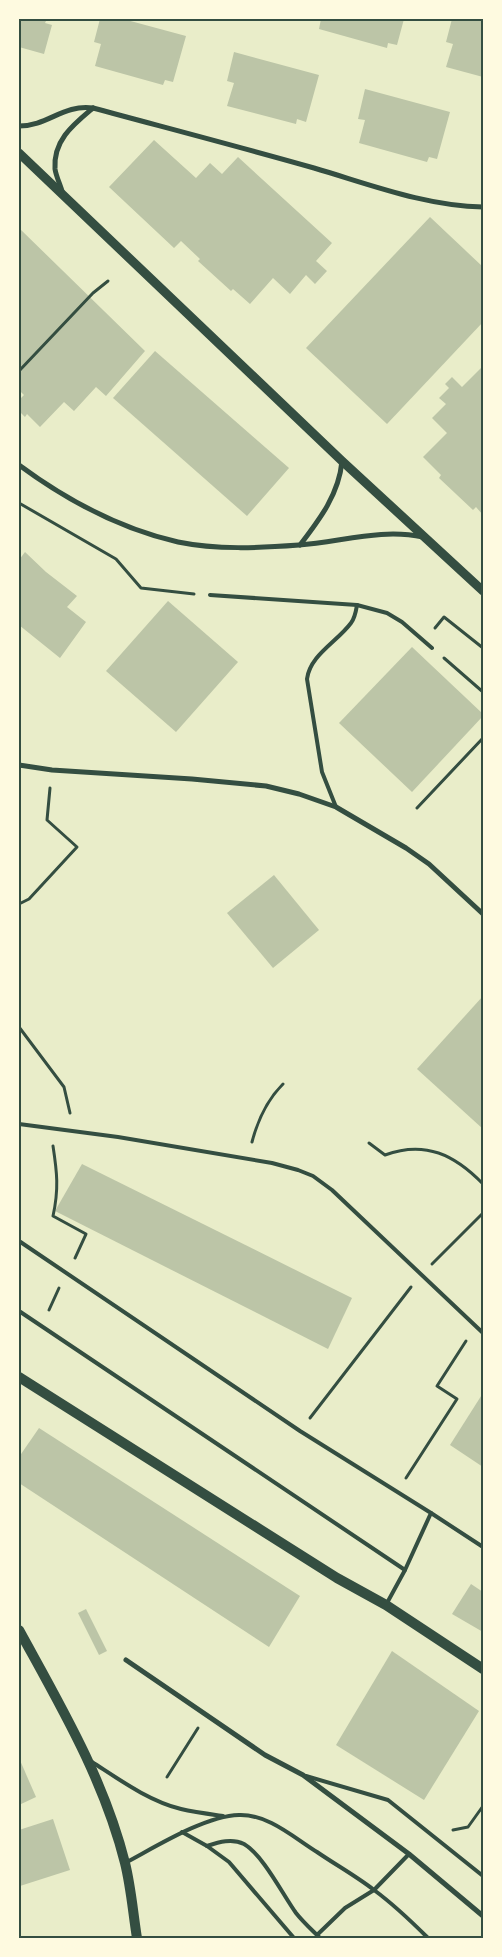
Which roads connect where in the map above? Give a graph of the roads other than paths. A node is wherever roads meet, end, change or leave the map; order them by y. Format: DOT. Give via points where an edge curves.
graph roads {
  1 [pos="93,108"];
  2 [pos="19,126"];
  3 [pos="19,153"];
  4 [pos="64,197"];
  5 [pos="483,207"];
  6 [pos="342,461"];
  7 [pos="19,465"];
  8 [pos="426,538"];
  9 [pos="300,545"];
  10 [pos="483,591"];
  11 [pos="210,595"];
  12 [pos="357,604"];
  13 [pos="432,648"];
  14 [pos="19,765"];
  15 [pos="336,807"];
  16 [pos="483,914"];
  17 [pos="19,1124"];
  18 [pos="19,1241"];
  19 [pos="19,1312"];
  20 [pos="483,1333"];
  21 [pos="19,1377"];
  22 [pos="19,1386"];
  23 [pos="33,1387"];
  24 [pos="431,1513"];
  25 [pos="483,1547"];
  26 [pos="405,1570"];
  27 [pos="386,1605"];
  28 [pos="19,1630"];
  29 [pos="126,1660"];
  30 [pos="483,1669"];
  31 [pos="88,1760"];
  32 [pos="302,1775"];
  33 [pos="225,1817"];
  34 [pos="182,1832"];
  35 [pos="207,1846"];
  36 [pos="409,1854"];
  37 [pos="125,1863"];
  38 [pos="483,1876"];
  39 [pos="374,1890"];
  40 [pos="483,1916"];
  41 [pos="318,1937"];
  42 [pos="137,1938"];
  43 [pos="294,1938"];
  44 [pos="428,1938"];
  1 -- 2 [label="street" via="81,106 40,122"];
  1 -- 4 [label="street" via="61,139 55,169"];
  1 -- 5 [label="street" via="425,200 462,207"];
  3 -- 4 [label="street"];
  4 -- 6 [label="street"];
  6 -- 8 [label="street"];
  6 -- 9 [label="street" via="337,488"];
  7 -- 9 [label="street" via="103,516 178,542 236,547"];
  8 -- 9 [label="street" via="384,534"];
  8 -- 10 [label="street"];
  11 -- 12 [label="lane"];
  12 -- 13 [label="lane" via="387,613"];
  12 -- 15 [label="lane" via="352,622 316,658 307,679 322,772"];
  14 -- 15 [label="street" via="266,786"];
  15 -- 16 [label="street" via="429,864"];
  17 -- 20 [label="lane" via="252,1160 312,1176 332,1190"];
  18 -- 24 [label="lane" via="300,1431"];
  19 -- 26 [label="lane"];
  21 -- 23 [label="main road"];
  22 -- 23 [label="main road"];
  23 -- 27 [label="main road" via="337,1578"];
  24 -- 25 [label="lane"];
  24 -- 26 [label="lane"];
  26 -- 27 [label="lane"];
  27 -- 30 [label="main road"];
  28 -- 31 [label="main road"];
  29 -- 32 [label="street" via="265,1755"];
  31 -- 33 [label="lane" via="162,1802 180,1809"];
  31 -- 37 [label="main road"];
  32 -- 36 [label="street"];
  32 -- 38 [label="lane" via="388,1800"];
  33 -- 34 [label="lane"];
  33 -- 39 [label="lane" via="252,1816 274,1824"];
  34 -- 35 [label="lane"];
  34 -- 37 [label="lane"];
  35 -- 41 [label="lane" via="222,1841 244,1844 264,1865 297,1914"];
  35 -- 43 [label="lane" via="229,1862"];
  36 -- 39 [label="lane"];
  36 -- 40 [label="street"];
  37 -- 42 [label="main road"];
  39 -- 41 [label="lane" via="345,1908"];
  39 -- 44 [label="lane"];
}
